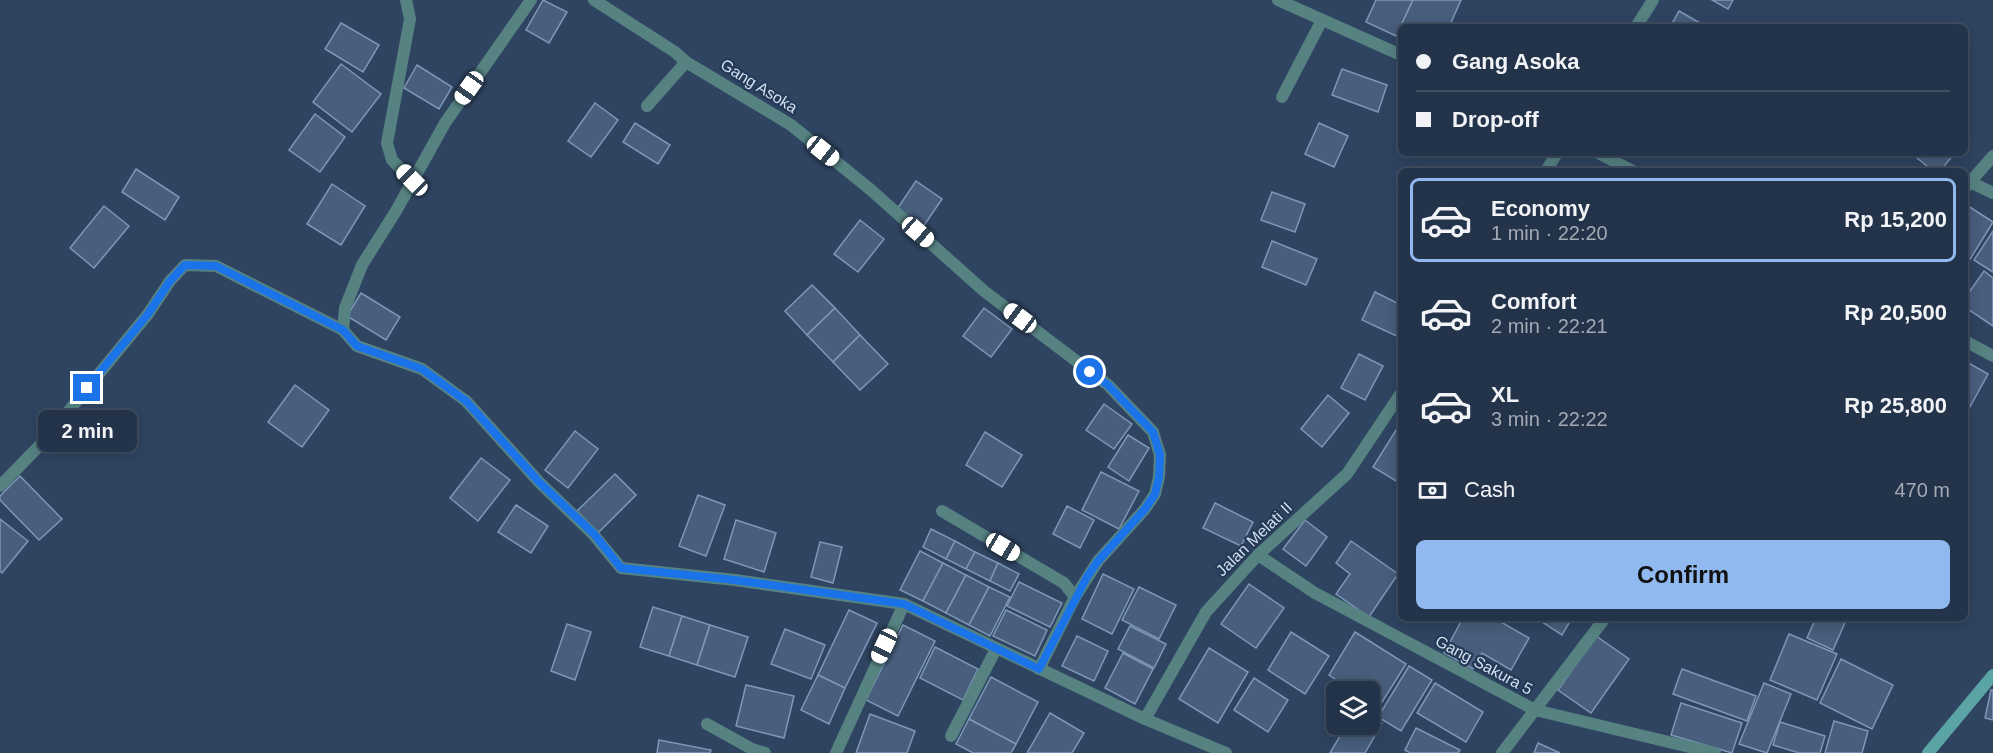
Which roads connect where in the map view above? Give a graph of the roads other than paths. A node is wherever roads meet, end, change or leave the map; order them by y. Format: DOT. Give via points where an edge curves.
graph roads {
  1 [pos="406,0"];
  2 [pos="531,0"];
  3 [pos="594,0"];
  4 [pos="1278,0"];
  5 [pos="1653,0"];
  6 [pos="1322,20"];
  7 [pos="1638,24"];
  8 [pos="1398,54"];
  9 [pos="686,62"];
  10 [pos="1282,97"];
  11 [pos="647,106"];
  12 [pos="1604,156"];
  13 [pos="1993,156"];
  14 [pos="1627,168"];
  15 [pos="412,180"];
  16 [pos="1968,185"];
  17 [pos="1993,193"];
  18 [pos="343,330"];
  19 [pos="1968,343"];
  20 [pos="1993,356"];
  21 [pos="1398,398"];
  22 [pos="0,486"];
  23 [pos="942,511"];
  24 [pos="1258,555"];
  25 [pos="1075,597"];
  26 [pos="904,604"];
  27 [pos="1603,621"];
  28 [pos="996,649"];
  29 [pos="1039,669"];
  30 [pos="1993,675"];
  31 [pos="1535,710"];
  32 [pos="1145,719"];
  33 [pos="706,724"];
  34 [pos="951,736"];
  35 [pos="765,753"];
  36 [pos="836,753"];
  37 [pos="1226,753"];
  38 [pos="1502,753"];
  39 [pos="1715,753"];
  40 [pos="1928,753"];
  1 -- 15 [label="street" via="410,19 387,143 392,160"];
  2 -- 15 [label="street" via="445,123"];
  3 -- 9 [label="street, Gang Asoka"];
  4 -- 6 [label="street"];
  5 -- 7 [label="street"];
  6 -- 8 [label="street"];
  6 -- 10 [label="street"];
  9 -- 11 [label="street"];
  9 -- 25 [label="street, Gang Asoka" via="791,125 984,291 1108,385 1153,432 1160,455 1155,494 1098,561"];
  12 -- 14 [label="street"];
  13 -- 16 [label="street"];
  15 -- 18 [label="street" via="362,265 345,308"];
  16 -- 17 [label="street"];
  18 -- 22 [label="street" via="216,266 185,265 44,441"];
  18 -- 26 [label="street" via="357,346 422,369 466,401 540,483 594,534 621,568"];
  19 -- 20 [label="street"];
  21 -- 24 [label="street, Jalan Melati II" via="1347,474"];
  23 -- 25 [label="street" via="1064,583"];
  24 -- 31 [label="street, Gang Sakura 5" via="1315,593"];
  24 -- 32 [label="street, Jalan Melati II" via="1206,612"];
  25 -- 29 [label="street, Gang Asoka"];
  26 -- 28 [label="street"];
  26 -- 36 [label="street"];
  27 -- 31 [label="street"];
  28 -- 29 [label="street"];
  28 -- 34 [label="street"];
  29 -- 32 [label="street"];
  30 -- 40 [label="street"];
  31 -- 38 [label="street"];
  31 -- 39 [label="street, Gang Sakura 5"];
  32 -- 37 [label="street"];
  33 -- 35 [label="street"];
}
